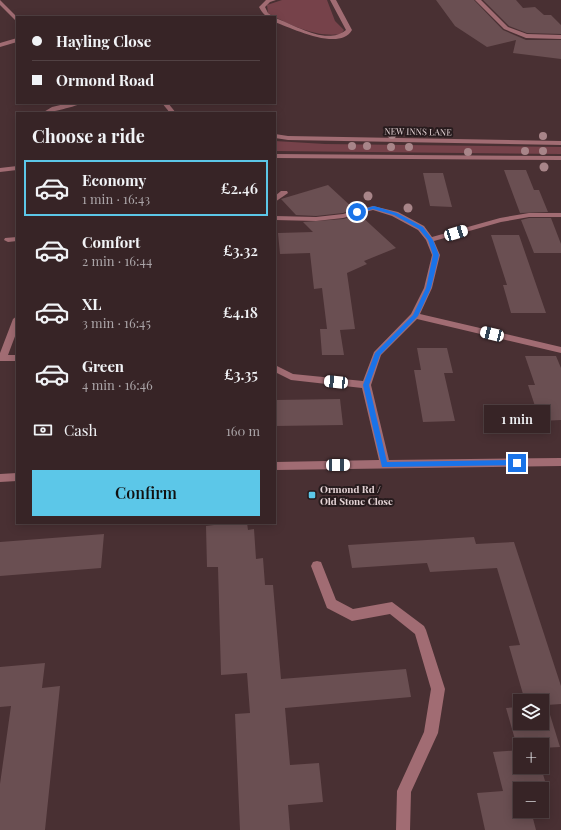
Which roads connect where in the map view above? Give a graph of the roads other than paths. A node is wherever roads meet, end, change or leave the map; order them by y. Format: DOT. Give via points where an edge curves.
graph roads {
  1 [pos="273,0"];
  2 [pos="333,0"];
  3 [pos="478,0"];
  4 [pos="0,2"];
  5 [pos="269,16"];
  6 [pos="16,19"];
  7 [pos="276,20"];
  8 [pos="561,37"];
  9 [pos="16,40"];
  10 [pos="0,45"];
  11 [pos="74,104"];
  12 [pos="47,112"];
  13 [pos="276,136"];
  14 [pos="561,143"];
  15 [pos="276,156"];
  16 [pos="561,158"];
  17 [pos="16,168"];
  18 [pos="0,170"];
  19 [pos="284,193"];
  20 [pos="276,199"];
  21 [pos="561,216"];
  22 [pos="276,218"];
  23 [pos="16,239"];
  24 [pos="8,240"];
  25 [pos="430,240"];
  26 [pos="415,316"];
  27 [pos="16,322"];
  28 [pos="561,350"];
  29 [pos="2,357"];
  30 [pos="16,358"];
  31 [pos="276,369"];
  32 [pos="366,385"];
  33 [pos="561,462"];
  34 [pos="384,465"];
  35 [pos="276,466"];
  36 [pos="16,477"];
  37 [pos="0,478"];
  38 [pos="317,566"];
  39 [pos="403,830"];
  1 -- 5 [label="street" via="262,7"];
  2 -- 7 [label="street" via="349,30 344,35 322,37"];
  3 -- 8 [label="street" via="506,28 526,36"];
  4 -- 6 [label="street"];
  9 -- 10 [label="street"];
  11 -- 12 [label="street"];
  13 -- 14 [label="street, NEW INNS LANE"];
  15 -- 16 [label="street"];
  17 -- 18 [label="street"];
  19 -- 20 [label="street"];
  21 -- 25 [label="street" via="529,216 500,220"];
  22 -- 25 [label="street" via="316,219 343,216 374,208 396,214 421,228"];
  23 -- 24 [label="street"];
  25 -- 26 [label="street" via="436,255 428,288"];
  26 -- 28 [label="street"];
  26 -- 32 [label="street" via="377,354"];
  27 -- 29 [label="street"];
  29 -- 30 [label="street"];
  31 -- 32 [label="street" via="291,377"];
  32 -- 34 [label="street"];
  33 -- 34 [label="street"];
  34 -- 35 [label="street"];
  36 -- 37 [label="street"];
  38 -- 39 [label="street" via="331,604 352,615 392,608 420,630 438,690 431,733 404,791"];
}
